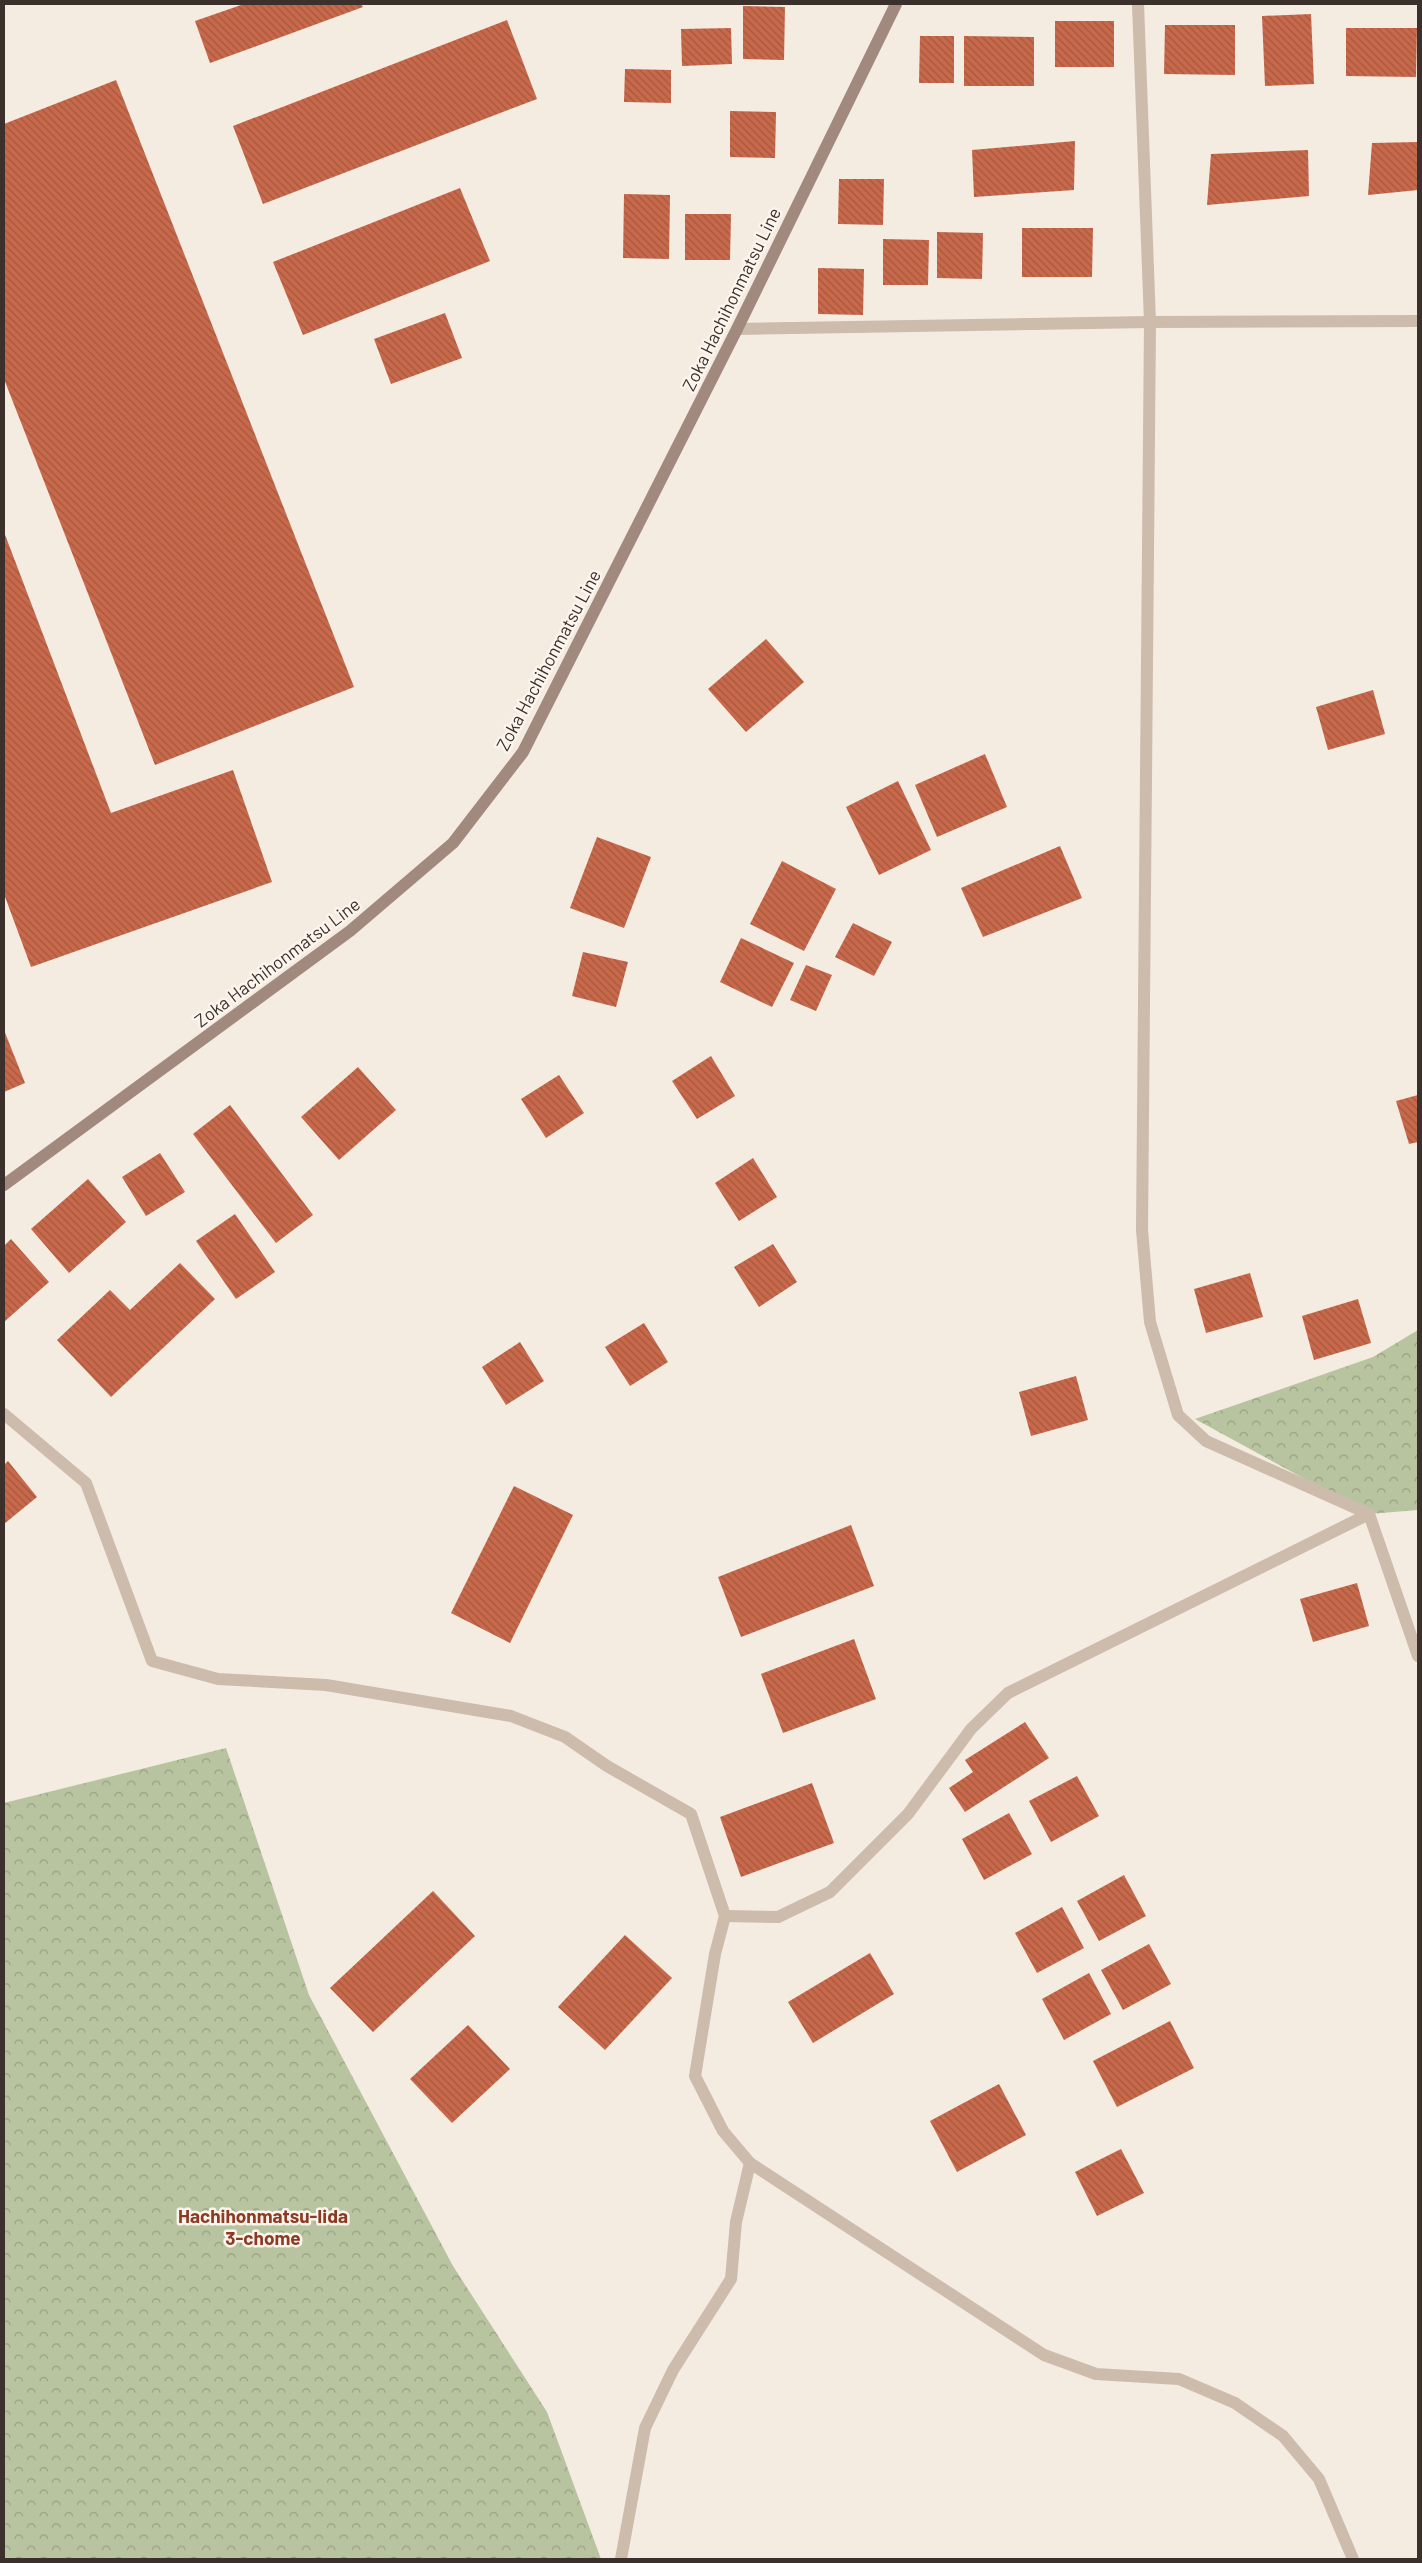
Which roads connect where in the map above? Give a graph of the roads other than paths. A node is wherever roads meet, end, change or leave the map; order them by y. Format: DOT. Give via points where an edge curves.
graph roads {
  1 [pos="896,4"];
  2 [pos="1138,4"];
  3 [pos="1418,321"];
  4 [pos="1150,322"];
  5 [pos="737,329"];
  6 [pos="4,1185"];
  7 [pos="4,1414"];
  8 [pos="1369,1514"];
  9 [pos="1418,1656"];
  10 [pos="725,1916"];
  11 [pos="750,2163"];
  12 [pos="621,2559"];
  13 [pos="1353,2559"];
  1 -- 5 [label="main road, Zoka Hachihonmatsu Line"];
  2 -- 4 [label="street"];
  3 -- 4 [label="street"];
  4 -- 5 [label="street"];
  4 -- 8 [label="street" via="1142,1230 1150,1322 1178,1415 1206,1441"];
  5 -- 6 [label="main road, Zoka Hachihonmatsu Line" via="523,752 453,843 350,931"];
  7 -- 10 [label="street" via="86,1483 152,1661 218,1679 326,1685 511,1716 565,1737 607,1766 691,1814"];
  8 -- 9 [label="street"];
  8 -- 10 [label="street" via="1008,1693 971,1729 908,1814 830,1892 778,1917"];
  10 -- 11 [label="street" via="715,1954 695,2076 723,2131"];
  11 -- 12 [label="street" via="736,2222 731,2279 673,2370 645,2428"];
  11 -- 13 [label="street" via="1044,2355 1096,2374 1179,2380 1235,2403 1282,2436 1318,2480"];
}
